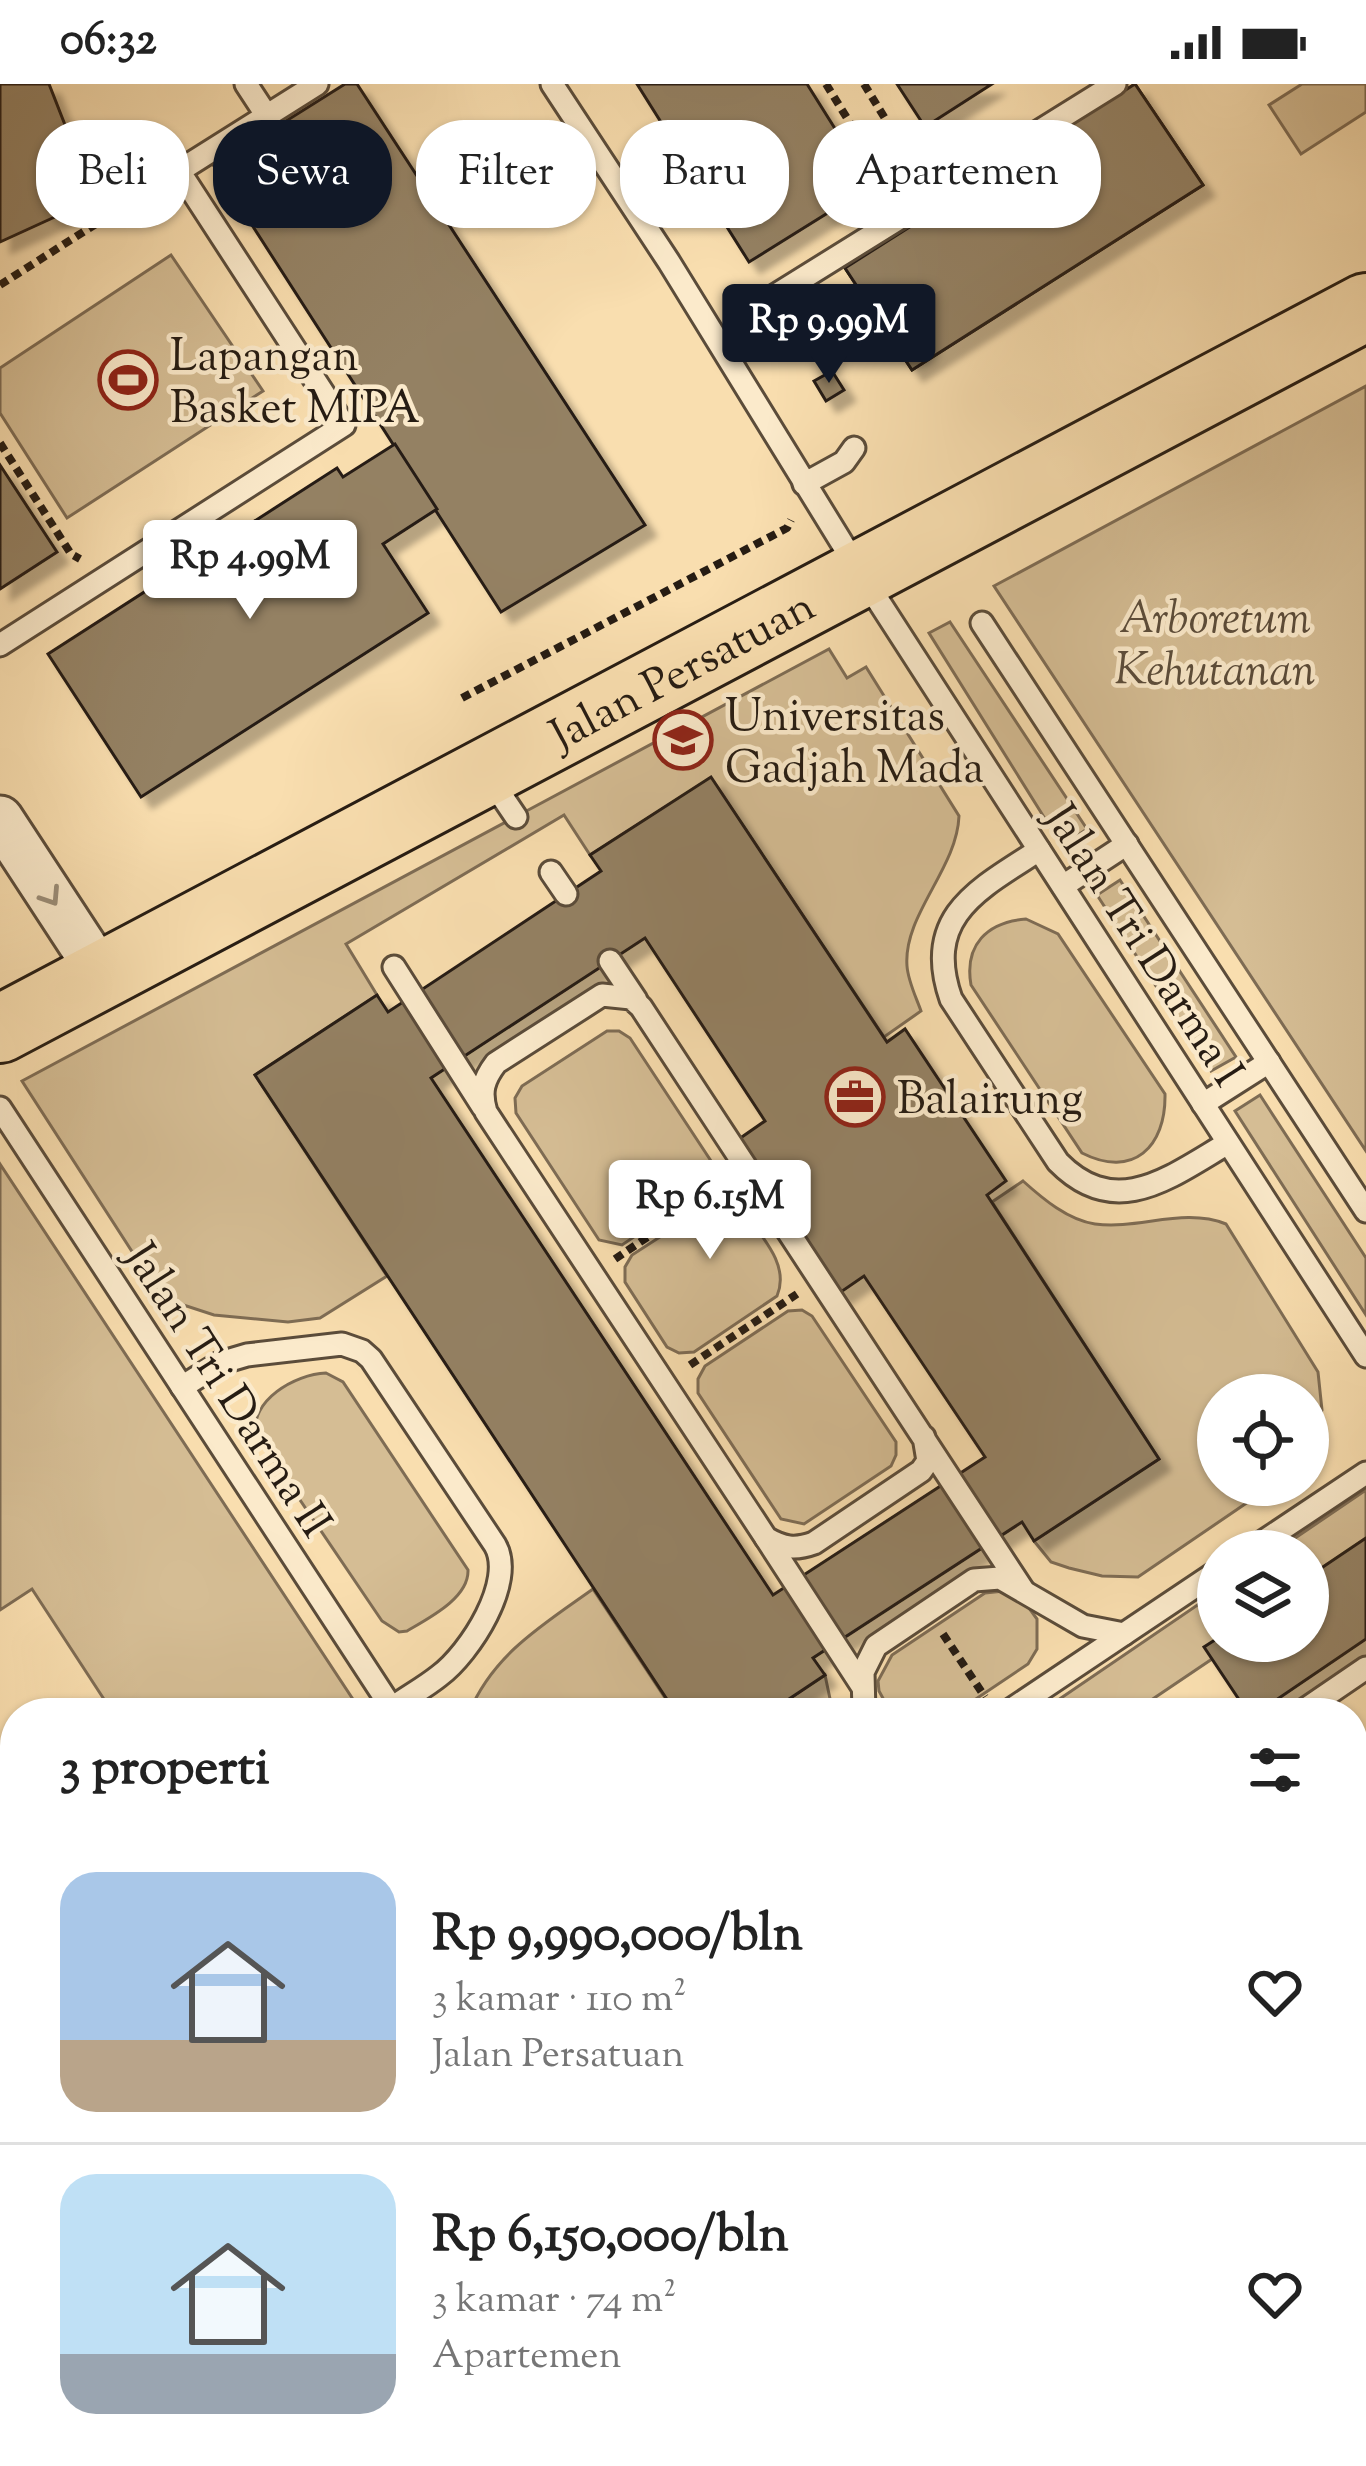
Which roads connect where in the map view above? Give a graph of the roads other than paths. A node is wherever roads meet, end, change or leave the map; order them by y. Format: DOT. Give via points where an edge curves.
graph roads {
  1 [pos="246,84"];
  2 [pos="317,84"];
  3 [pos="552,84"];
  4 [pos="1114,84"];
  5 [pos="267,116"];
  6 [pos="755,308"];
  7 [pos="1366,308"];
  8 [pos="854,448"];
  9 [pos="804,484"];
  10 [pos="861,574"];
  11 [pos="982,623"];
  12 [pos="0,645"];
  13 [pos="0,819"];
  14 [pos="1127,844"];
  15 [pos="1039,850"];
  16 [pos="551,872"];
  17 [pos="1063,886"];
  18 [pos="566,894"];
  19 [pos="610,961"];
  20 [pos="394,967"];
  21 [pos="102,975"];
  22 [pos="641,1007"];
  23 [pos="0,1029"];
  24 [pos="1269,1062"];
  25 [pos="1203,1104"];
  26 [pos="0,1108"];
  27 [pos="486,1112"];
  28 [pos="1228,1143"];
  29 [pos="1366,1211"];
  30 [pos="1366,1356"];
  31 [pos="182,1387"];
  32 [pos="924,1437"];
  33 [pos="1366,1473"];
  34 [pos="1280,1530"];
  35 [pos="766,1538"];
  36 [pos="1197,1585"];
  37 [pos="1023,1590"];
  38 [pos="1124,1634"];
  39 [pos="1366,1668"];
  40 [pos="862,1686"];
  41 [pos="385,1698"];
  42 [pos="409,1698"];
  43 [pos="863,1698"];
  44 [pos="1028,1698"];
  45 [pos="1322,1698"];
  1 -- 5 [label="lane"];
  2 -- 5 [label="lane"];
  3 -- 9 [label="lane, Jalan Tri Darma I"];
  4 -- 6 [label="lane"];
  5 -- 12 [label="lane" via="178,171 344,425"];
  7 -- 10 [label="main road, Jalan Persatuan"];
  8 -- 9 [label="lane"];
  9 -- 10 [label="lane, Jalan Tri Darma I"];
  10 -- 15 [label="lane, Jalan Tri Darma I"];
  10 -- 21 [label="main road, Jalan Persatuan" via="500,794"];
  11 -- 14 [label="lane"];
  13 -- 21 [label="street, one-way"];
  14 -- 17 [label="lane"];
  14 -- 24 [label="lane"];
  15 -- 17 [label="lane, Jalan Tri Darma I"];
  15 -- 28 [label="lane" via="973,893 947,931 942,973 975,1035 1058,1162 1093,1188 1150,1186"];
  16 -- 18 [label="lane"];
  17 -- 25 [label="lane, Jalan Tri Darma I"];
  19 -- 22 [label="lane"];
  20 -- 27 [label="lane"];
  21 -- 23 [label="main road, Jalan Persatuan"];
  22 -- 27 [label="lane" via="602,994 496,1063 485,1076"];
  22 -- 32 [label="lane"];
  24 -- 25 [label="lane"];
  24 -- 29 [label="lane"];
  25 -- 28 [label="lane, Jalan Tri Darma I"];
  26 -- 31 [label="lane, Jalan Tri Darma II"];
  27 -- 35 [label="lane"];
  28 -- 30 [label="lane, Jalan Tri Darma I"];
  31 -- 41 [label="lane, Jalan Tri Darma II"];
  31 -- 42 [label="lane" via="233,1357 329,1345 354,1347 370,1359 503,1566 500,1589 459,1656"];
  32 -- 35 [label="lane" via="928,1461 920,1472 814,1543 798,1549"];
  32 -- 37 [label="lane"];
  33 -- 34 [label="lane"];
  35 -- 40 [label="lane"];
  36 -- 38 [label="lane"];
  37 -- 38 [label="lane" via="1083,1626"];
  37 -- 40 [label="lane" via="988,1576 974,1580 876,1646"];
  38 -- 44 [label="lane"];
  39 -- 45 [label="lane"];
  40 -- 43 [label="lane"];
}
